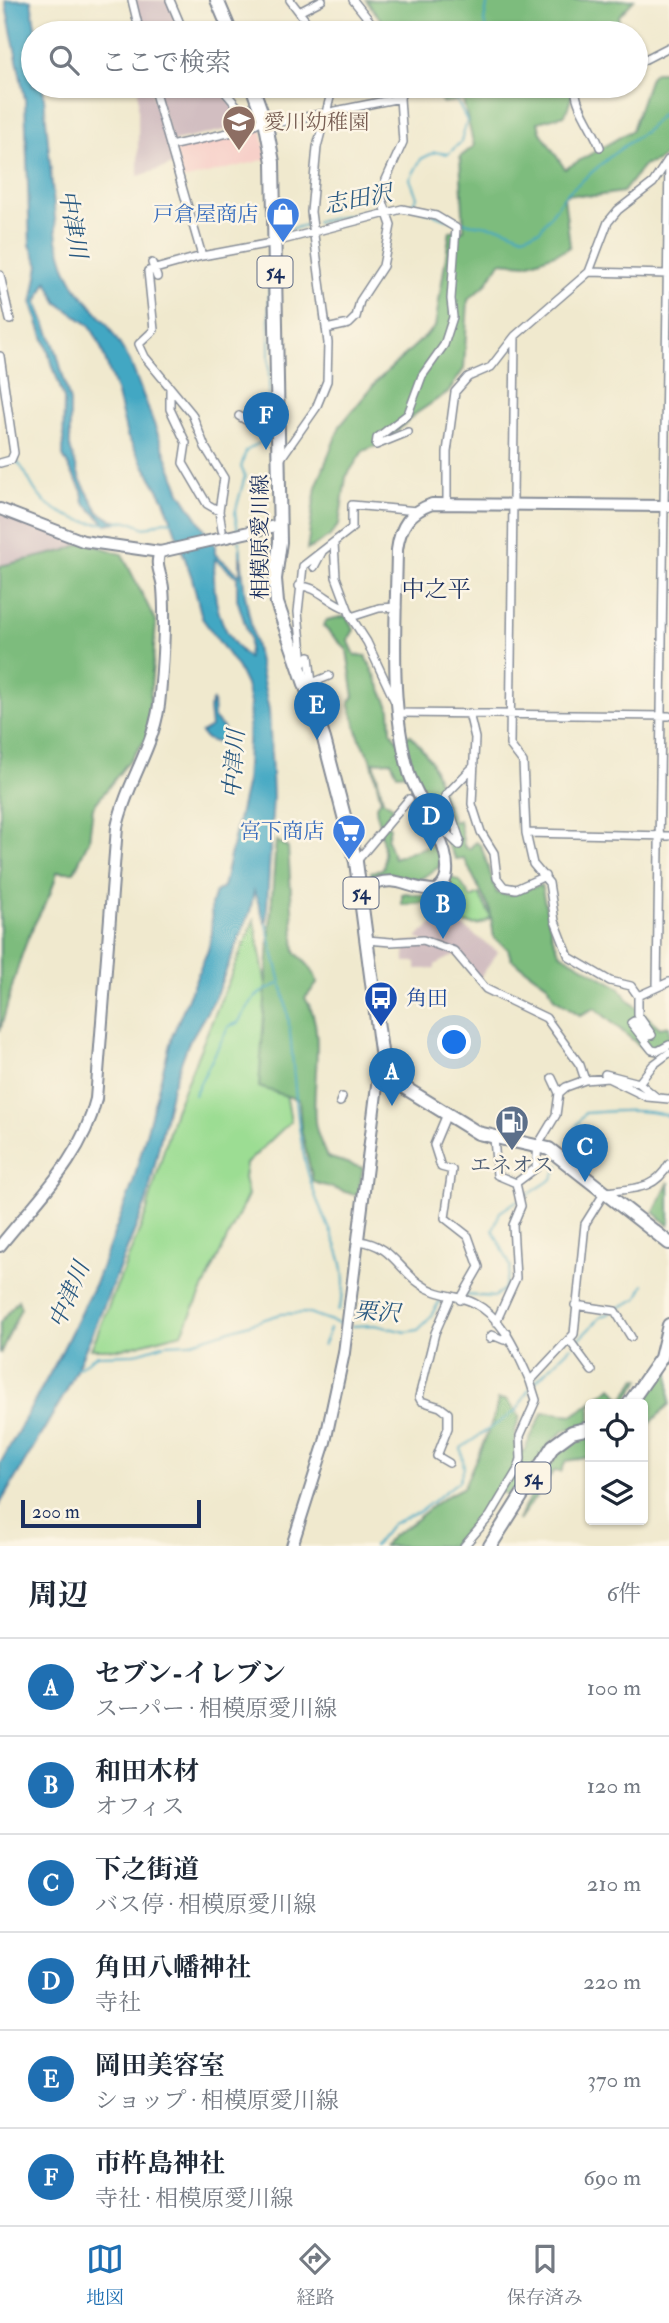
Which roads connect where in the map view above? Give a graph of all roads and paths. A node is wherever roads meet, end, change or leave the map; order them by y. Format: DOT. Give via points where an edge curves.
graph roads {
  1 [pos="132,0"];
  2 [pos="170,0"];
  3 [pos="217,0"];
  4 [pos="290,0"];
  5 [pos="322,0"];
  6 [pos="353,0"];
  7 [pos="299,12"];
  8 [pos="137,21"];
  9 [pos="179,21"];
  10 [pos="225,21"];
  11 [pos="306,21"];
  12 [pos="370,21"];
  13 [pos="669,47"];
  14 [pos="648,58"];
  15 [pos="156,98"];
  16 [pos="233,98"];
  17 [pos="255,98"];
  18 [pos="331,98"];
  19 [pos="400,98"];
  20 [pos="576,98"];
  21 [pos="328,112"];
  22 [pos="261,123"];
  23 [pos="170,146"];
  24 [pos="600,146"];
  25 [pos="384,210"];
  26 [pos="313,226"];
  27 [pos="274,242"];
  28 [pos="202,257"];
  29 [pos="589,272"];
  30 [pos="668,274"];
  31 [pos="0,275"];
  32 [pos="2,301"];
  33 [pos="10,320"];
  34 [pos="326,329"];
  35 [pos="515,336"];
  36 [pos="0,356"];
  37 [pos="170,388"];
  38 [pos="239,416"];
  39 [pos="279,432"];
  40 [pos="408,432"];
  41 [pos="279,461"];
  42 [pos="0,463"];
  43 [pos="447,504"];
  44 [pos="512,504"];
  45 [pos="666,506"];
  46 [pos="0,509"];
  47 [pos="219,511"];
  48 [pos="416,511"];
  49 [pos="276,526"];
  50 [pos="222,530"];
  51 [pos="334,543"];
  52 [pos="163,551"];
  53 [pos="322,551"];
  54 [pos="314,568"];
  55 [pos="299,586"];
  56 [pos="397,607"];
  57 [pos="346,608"];
  58 [pos="351,617"];
  59 [pos="309,656"];
  60 [pos="329,676"];
  61 [pos="307,679"];
  62 [pos="398,709"];
  63 [pos="469,713"];
  64 [pos="510,714"];
  65 [pos="665,716"];
  66 [pos="474,766"];
  67 [pos="409,799"];
  68 [pos="432,822"];
  69 [pos="526,833"];
  70 [pos="659,835"];
  71 [pos="669,836"];
  72 [pos="356,862"];
  73 [pos="545,876"];
  74 [pos="361,889"];
  75 [pos="367,940"];
  76 [pos="669,982"];
  77 [pos="657,987"];
  78 [pos="638,996"];
  79 [pos="669,1045"];
  80 [pos="669,1053"];
  81 [pos="383,1066"];
  82 [pos="552,1078"];
  83 [pos="587,1079"];
  84 [pos="639,1083"];
  85 [pos="559,1093"];
  86 [pos="656,1098"];
  87 [pos="669,1099"];
  88 [pos="447,1114"];
  89 [pos="494,1138"];
  90 [pos="538,1145"];
  91 [pos="669,1164"];
  92 [pos="516,1183"];
  93 [pos="605,1192"];
  94 [pos="359,1241"];
  95 [pos="669,1243"];
  96 [pos="0,1247"];
  97 [pos="462,1296"];
  98 [pos="446,1297"];
  99 [pos="575,1306"];
  100 [pos="496,1322"];
  101 [pos="669,1325"];
  102 [pos="507,1334"];
  103 [pos="631,1337"];
  104 [pos="490,1338"];
  105 [pos="570,1341"];
  106 [pos="592,1371"];
  107 [pos="530,1381"];
  108 [pos="632,1399"];
  109 [pos="585,1429"];
  110 [pos="449,1462"];
  111 [pos="292,1546"];
  112 [pos="464,1546"];
  113 [pos="490,1546"];
  1 -- 8 [label="street"];
  2 -- 9 [label="street"];
  3 -- 10 [label="main road"];
  4 -- 7 [label="street"];
  5 -- 7 [label="street"];
  6 -- 12 [label="street"];
  7 -- 11 [label="street"];
  13 -- 14 [label="street"];
  15 -- 23 [label="street"];
  16 -- 22 [label="street"];
  17 -- 22 [label="main road, 相模原愛川線 / 54"];
  18 -- 21 [label="street"];
  19 -- 21 [label="street"];
  19 -- 25 [label="street" via="403,142 381,190"];
  20 -- 24 [label="street"];
  21 -- 22 [label="street"];
  21 -- 26 [label="street" via="317,147"];
  22 -- 23 [label="street"];
  22 -- 27 [label="main road, 相模原愛川線 / 54" via="273,162"];
  23 -- 28 [label="street"];
  25 -- 26 [label="street"];
  25 -- 34 [label="street" via="391,225 379,275 360,301 356,317 344,326"];
  25 -- 40 [label="street" via="416,210 453,224 458,232 453,317 442,349 422,376 408,414 377,438 376,445"];
  26 -- 27 [label="street"];
  26 -- 34 [label="street"];
  27 -- 28 [label="street"];
  27 -- 39 [label="main road, 相模原愛川線 / 54"];
  28 -- 37 [label="street" via="148,271 154,330 139,344"];
  29 -- 30 [label="street"];
  29 -- 30 [label="street" via="608,222 653,183 669,160"];
  29 -- 35 [label="street"];
  30 -- 45 [label="street"];
  31 -- 32 [label="street"];
  32 -- 33 [label="street"];
  34 -- 41 [label="street" via="325,388 297,439"];
  35 -- 43 [label="street" via="491,367 468,377 455,392 447,452"];
  35 -- 44 [label="street"];
  36 -- 42 [label="street" via="14,453 11,460"];
  37 -- 47 [label="street" via="192,414 224,478"];
  37 -- 47 [label="street" via="170,409 186,443 183,463 207,504"];
  38 -- 39 [label="street" via="262,430"];
  39 -- 41 [label="main road, 相模原愛川線 / 54"];
  41 -- 49 [label="main road, 相模原愛川線 / 54"];
  43 -- 44 [label="street"];
  43 -- 48 [label="street"];
  44 -- 45 [label="street"];
  44 -- 64 [label="street"];
  45 -- 65 [label="street"];
  46 -- 52 [label="street" via="83,541"];
  47 -- 50 [label="street"];
  48 -- 51 [label="street" via="353,504 352,528"];
  48 -- 56 [label="street" via="399,538"];
  49 -- 52 [label="street"];
  49 -- 61 [label="main road, 相模原愛川線 / 54" via="275,594"];
  51 -- 53 [label="street"];
  51 -- 57 [label="street" via="336,577"];
  52 -- 96 [label="street" via="157,564 163,594 159,712 117,827 96,1099 71,1160"];
  53 -- 54 [label="street"];
  53 -- 55 [label="street" via="303,566"];
  55 -- 57 [label="street" via="312,586"];
  55 -- 61 [label="street" via="301,656"];
  56 -- 58 [label="street"];
  56 -- 62 [label="street"];
  57 -- 58 [label="street"];
  58 -- 62 [label="street"];
  59 -- 61 [label="street"];
  60 -- 61 [label="street"];
  61 -- 72 [label="main road, 相模原愛川線 / 54"];
  62 -- 63 [label="street"];
  62 -- 68 [label="street" via="408,771"];
  63 -- 64 [label="street"];
  63 -- 66 [label="street" via="475,732"];
  64 -- 65 [label="street"];
  64 -- 69 [label="street" via="511,749 523,762"];
  65 -- 70 [label="street"];
  66 -- 68 [label="street" via="444,796 459,845 438,822"];
  66 -- 73 [label="street" via="472,804 494,853 497,878 504,887 516,889"];
  67 -- 72 [label="street"];
  68 -- 74 [label="street" via="446,857 441,887 430,890 388,879"];
  69 -- 70 [label="street"];
  69 -- 73 [label="street" via="533,864"];
  70 -- 71 [label="street"];
  70 -- 77 [label="street"];
  72 -- 74 [label="main road, 相模原愛川線 / 54"];
  73 -- 78 [label="street" via="569,957 610,981 631,986"];
  74 -- 75 [label="main road, 相模原愛川線 / 54"];
  75 -- 81 [label="main road, 相模原愛川線 / 54"];
  75 -- 83 [label="street" via="423,940 454,951 486,989 546,1018"];
  76 -- 77 [label="street"];
  77 -- 78 [label="street"];
  78 -- 79 [label="street" via="639,1018 652,1035 634,1021 632,1025 652,1051"];
  80 -- 84 [label="street"];
  81 -- 88 [label="main road" via="397,1083"];
  81 -- 94 [label="street"];
  82 -- 85 [label="street"];
  83 -- 84 [label="street" via="613,1074"];
  83 -- 85 [label="street"];
  83 -- 86 [label="street" via="608,1078"];
  84 -- 86 [label="street"];
  85 -- 90 [label="street" via="555,1115"];
  86 -- 87 [label="street"];
  88 -- 89 [label="main road"];
  88 -- 97 [label="street" via="434,1145 441,1167 452,1170 446,1218 468,1236 479,1267"];
  89 -- 90 [label="main road"];
  89 -- 92 [label="street" via="497,1175"];
  90 -- 92 [label="street" via="536,1168"];
  90 -- 93 [label="main road" via="566,1160"];
  91 -- 93 [label="street" via="651,1185"];
  92 -- 100 [label="street" via="521,1206 513,1225 516,1283"];
  93 -- 95 [label="main road"];
  93 -- 99 [label="street" via="585,1224"];
  94 -- 98 [label="street" via="378,1244 418,1282"];
  94 -- 111 [label="street" via="347,1333 325,1442"];
  97 -- 98 [label="street"];
  97 -- 100 [label="street"];
  98 -- 110 [label="street" via="419,1397 448,1413 448,1428 437,1457"];
  99 -- 103 [label="street" via="615,1311"];
  99 -- 105 [label="street"];
  100 -- 102 [label="street"];
  101 -- 108 [label="main road" via="661,1358"];
  102 -- 104 [label="street" via="504,1340"];
  102 -- 107 [label="street"];
  105 -- 106 [label="street"];
  105 -- 107 [label="street"];
  107 -- 112 [label="street" via="536,1400 520,1436 520,1464 496,1507"];
  109 -- 113 [label="main road, 54" via="572,1432 553,1446"];
}
